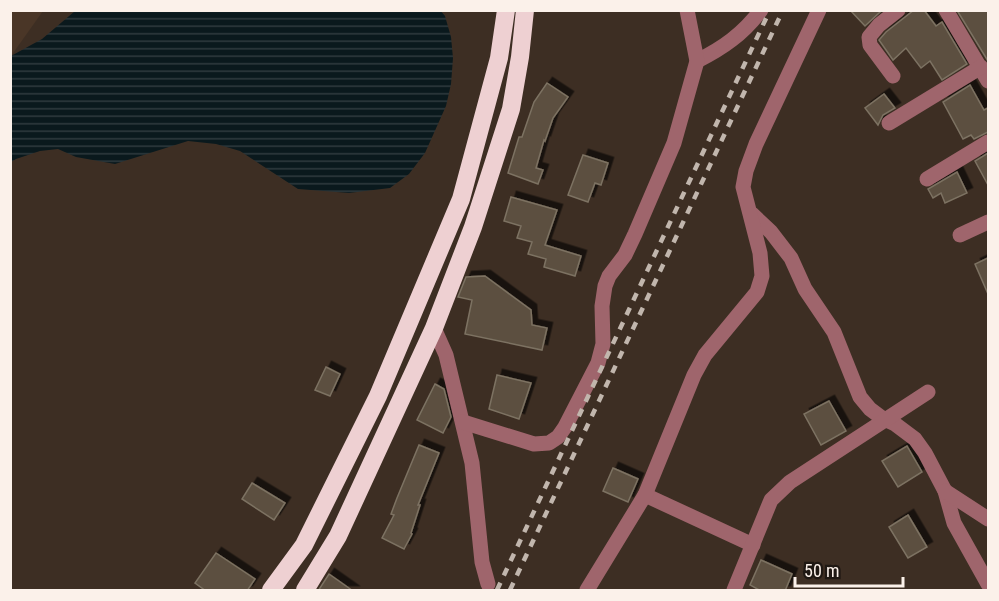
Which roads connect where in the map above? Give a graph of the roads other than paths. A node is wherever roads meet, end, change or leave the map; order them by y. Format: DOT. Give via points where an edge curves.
graph roads {
  1 [pos="506,10"];
  2 [pos="525,10"];
  3 [pos="687,10"];
  4 [pos="761,10"];
  5 [pos="819,10"];
  6 [pos="898,10"];
  7 [pos="947,11"];
  8 [pos="697,61"];
  9 [pos="985,74"];
  10 [pos="893,76"];
  11 [pos="889,123"];
  12 [pos="988,142"];
  13 [pos="927,179"];
  14 [pos="749,212"];
  15 [pos="988,222"];
  16 [pos="960,235"];
  17 [pos="434,328"];
  18 [pos="928,392"];
  19 [pos="886,420"];
  20 [pos="463,422"];
  21 [pos="945,491"];
  22 [pos="645,495"];
  23 [pos="988,519"];
  24 [pos="753,545"];
  25 [pos="488,584"];
  26 [pos="988,584"];
  27 [pos="271,591"];
  28 [pos="305,591"];
  29 [pos="587,591"];
  30 [pos="734,591"];
  1 -- 27 [label="highway" via="499,58 461,199 378,396 304,545"];
  2 -- 17 [label="highway" via="511,109"];
  3 -- 8 [label="street"];
  4 -- 8 [label="street" via="733,41"];
  5 -- 14 [label="street" via="746,171 743,187"];
  6 -- 10 [label="street" via="869,38"];
  7 -- 9 [label="street"];
  8 -- 20 [label="street" via="674,143 626,255 605,286 603,344 598,363 566,427 549,443 534,444"];
  9 -- 11 [label="street"];
  12 -- 13 [label="street"];
  14 -- 19 [label="street" via="791,258 805,289 834,332 860,397"];
  14 -- 22 [label="street" via="760,254 762,276 757,292 705,355"];
  15 -- 16 [label="street"];
  17 -- 20 [label="street" via="446,355"];
  17 -- 28 [label="highway" via="338,536"];
  18 -- 19 [label="street"];
  19 -- 21 [label="street" via="915,439"];
  19 -- 24 [label="street" via="790,482 771,500"];
  20 -- 25 [label="street"];
  21 -- 23 [label="street"];
  21 -- 26 [label="street" via="954,523"];
  22 -- 24 [label="street"];
  22 -- 29 [label="street"];
  24 -- 30 [label="street"];
}
